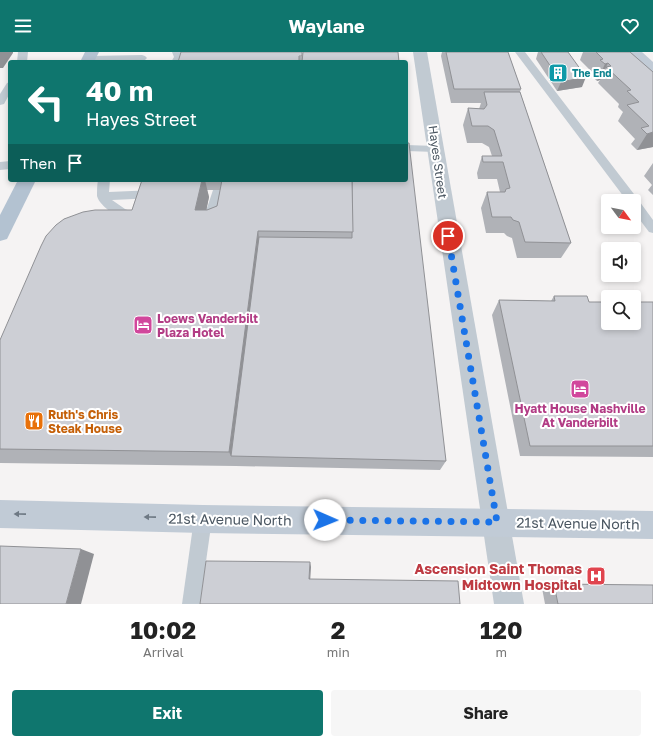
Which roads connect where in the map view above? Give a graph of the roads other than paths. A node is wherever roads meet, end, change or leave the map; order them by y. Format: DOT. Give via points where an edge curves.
graph roads {
  1 [pos="420,52"];
  2 [pos="520,52"];
  3 [pos="633,52"];
  4 [pos="144,57"];
  5 [pos="89,58"];
  6 [pos="653,69"];
  7 [pos="8,88"];
  8 [pos="0,102"];
  9 [pos="408,148"];
  10 [pos="436,149"];
  11 [pos="26,182"];
  12 [pos="103,182"];
  13 [pos="218,190"];
  14 [pos="165,194"];
  15 [pos="627,194"];
  16 [pos="104,196"];
  17 [pos="641,213"];
  18 [pos="205,218"];
  19 [pos="146,219"];
  20 [pos="653,229"];
  21 [pos="0,234"];
  22 [pos="0,514"];
  23 [pos="203,519"];
  24 [pos="497,522"];
  25 [pos="653,524"];
  26 [pos="191,604"];
  27 [pos="509,604"];
  1 -- 10 [label="street, Hayes Street"];
  2 -- 15 [label="lane"];
  3 -- 6 [label="main road"];
  4 -- 5 [label="lane"];
  7 -- 8 [label="lane"];
  9 -- 10 [label="lane"];
  10 -- 24 [label="street, Hayes Street" via="450,250"];
  11 -- 21 [label="main road"];
  12 -- 16 [label="lane"];
  13 -- 18 [label="lane" via="215,207"];
  14 -- 16 [label="lane"];
  16 -- 19 [label="lane" via="108,203 128,216"];
  17 -- 20 [label="lane"];
  23 -- 22 [label="main road, 21st Avenue North, one-way"];
  23 -- 24 [label="main road, 21st Avenue North"];
  23 -- 26 [label="lane"];
  24 -- 25 [label="main road, 21st Avenue North"];
  24 -- 27 [label="street, Hayes Street"];
}
